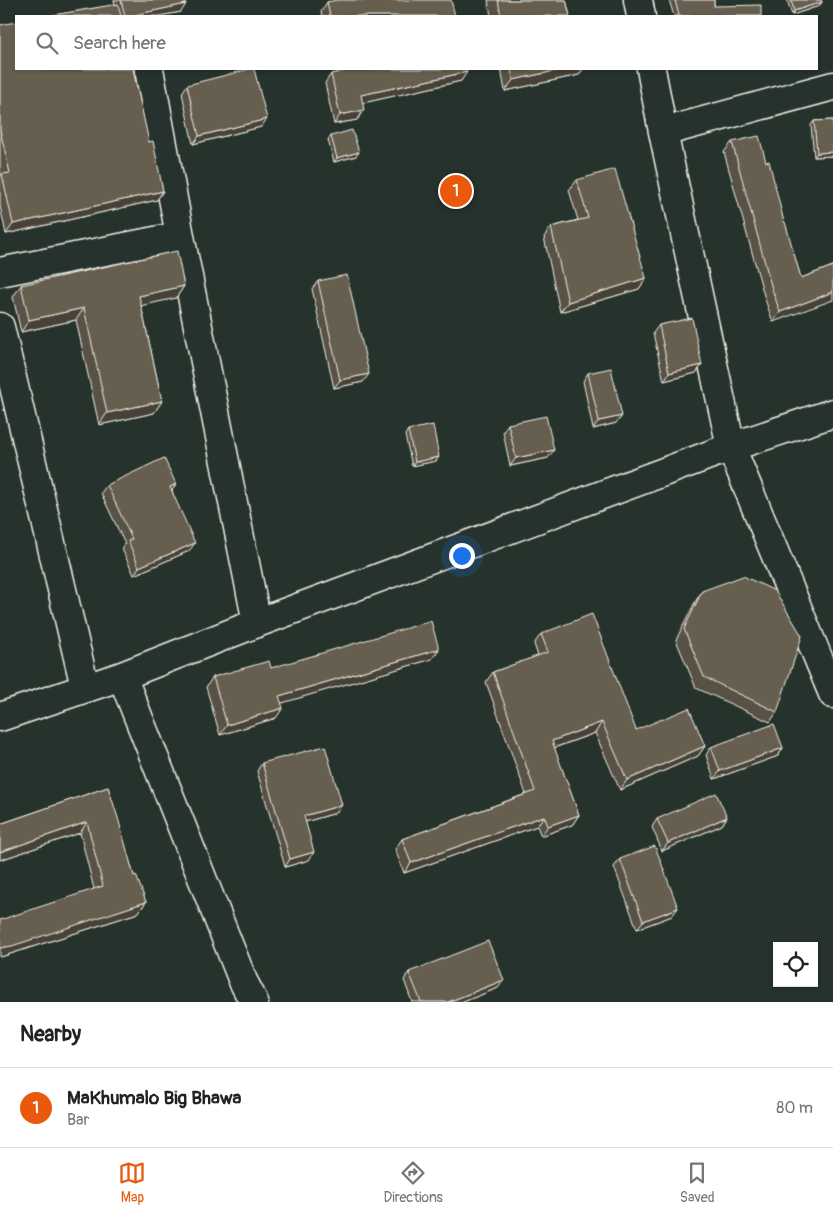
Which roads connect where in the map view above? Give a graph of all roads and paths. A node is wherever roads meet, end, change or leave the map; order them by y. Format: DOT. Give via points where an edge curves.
graph roads {
  1 [pos="638,0"];
  2 [pos="641,15"];
  3 [pos="149,70"];
  4 [pos="651,70"];
  5 [pos="833,86"];
  6 [pos="663,132"];
  7 [pos="180,236"];
  8 [pos="0,272"];
  9 [pos="0,327"];
  10 [pos="833,412"];
  11 [pos="731,447"];
  12 [pos="257,623"];
  13 [pos="122,676"];
  14 [pos="85,687"];
  15 [pos="833,694"];
  16 [pos="0,717"];
  17 [pos="254,1002"];
  1 -- 2 [label="street"];
  3 -- 7 [label="street"];
  4 -- 6 [label="street"];
  5 -- 6 [label="street"];
  6 -- 11 [label="street"];
  7 -- 8 [label="street"];
  7 -- 12 [label="street"];
  9 -- 14 [label="street"];
  10 -- 11 [label="street"];
  11 -- 12 [label="street"];
  11 -- 15 [label="street"];
  12 -- 13 [label="street"];
  13 -- 14 [label="street"];
  13 -- 17 [label="street"];
  14 -- 16 [label="street"];
}
